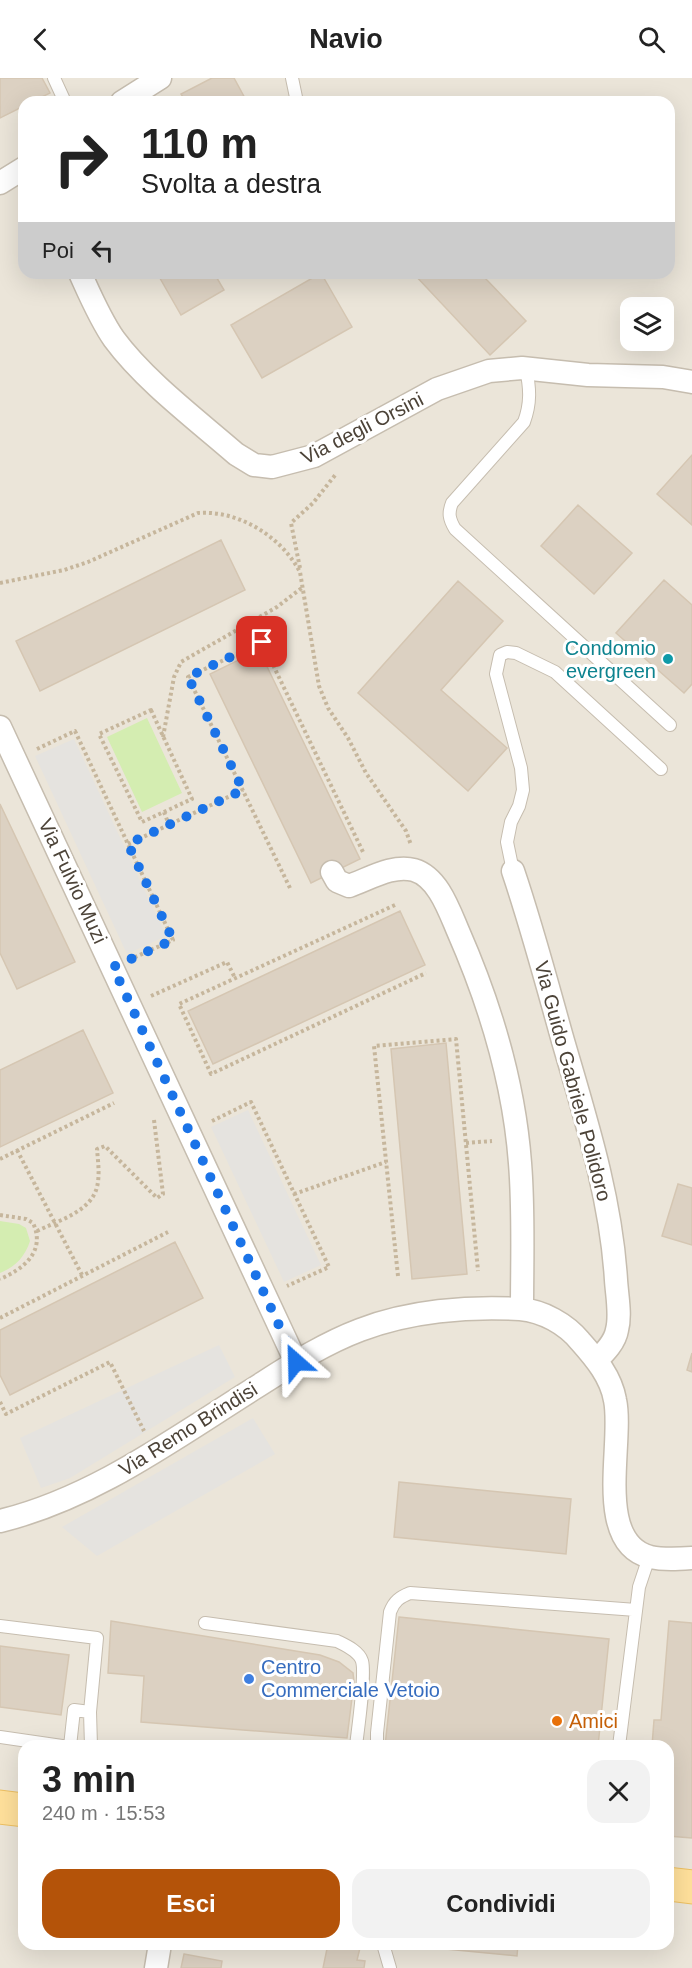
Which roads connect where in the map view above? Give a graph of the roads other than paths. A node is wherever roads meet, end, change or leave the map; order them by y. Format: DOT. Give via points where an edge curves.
graph roads {
  1 [pos="54,78"];
  2 [pos="160,78"];
  3 [pos="292,78"];
  4 [pos="62,96"];
  5 [pos="132,96"];
  6 [pos="296,96"];
  7 [pos="18,172"];
  8 [pos="0,183"];
  9 [pos="83,279"];
  10 [pos="526,369"];
  11 [pos="692,382"];
  12 [pos="670,725"];
  13 [pos="0,727"];
  14 [pos="661,769"];
  15 [pos="513,871"];
  16 [pos="332,872"];
  17 [pos="522,1310"];
  18 [pos="597,1360"];
  19 [pos="296,1362"];
  20 [pos="0,1521"];
  21 [pos="650,1557"];
  22 [pos="692,1558"];
  23 [pos="636,1610"];
  24 [pos="204,1623"];
  25 [pos="0,1626"];
  26 [pos="90,1712"];
  27 [pos="0,1737"];
  28 [pos="21,1740"];
  29 [pos="71,1740"];
  30 [pos="90,1740"];
  31 [pos="357,1740"];
  32 [pos="377,1740"];
  33 [pos="620,1740"];
  34 [pos="0,1807"];
  35 [pos="18,1809"];
  36 [pos="674,1885"];
  37 [pos="692,1887"];
  38 [pos="385,1950"];
  39 [pos="390,1968"];
  1 -- 4 [label="lane"];
  2 -- 5 [label="street"];
  3 -- 6 [label="lane"];
  7 -- 8 [label="street"];
  9 -- 10 [label="street, Via degli Orsini" via="107,328 128,357 236,454 255,465 278,467 314,456 437,389 489,371"];
  10 -- 11 [label="street, Via degli Orsini"];
  10 -- 12 [label="lane" via="530,407 524,422 452,503 450,520 455,529"];
  13 -- 19 [label="street, Via Fulvio Muzi"];
  14 -- 15 [label="lane" via="555,672 526,656 507,652 500,655 496,674 521,768 519,806 507,842"];
  15 -- 18 [label="street, Via Guido Gabriele Polidoro" via="598,1161 608,1212 619,1318 613,1341"];
  16 -- 17 [label="street" via="337,881 349,886 400,869 414,870 437,887 455,923 500,1048 511,1099 520,1163"];
  17 -- 18 [label="street, Via Remo Brindisi" via="559,1322"];
  17 -- 19 [label="street, Via Remo Brindisi" via="459,1310 391,1321 361,1330"];
  18 -- 21 [label="street, Via Remo Brindisi" via="615,1400 617,1521 628,1543"];
  19 -- 20 [label="street, Via Remo Brindisi" via="77,1495"];
  21 -- 22 [label="street"];
  21 -- 23 [label="lane"];
  23 -- 32 [label="lane" via="410,1593 400,1597 390,1612"];
  23 -- 33 [label="lane"];
  24 -- 31 [label="lane" via="337,1641 352,1650 362,1660 363,1677"];
  25 -- 26 [label="lane" via="97,1638"];
  26 -- 29 [label="lane" via="74,1710"];
  26 -- 30 [label="lane"];
  27 -- 28 [label="lane"];
  34 -- 35 [label="main road"];
  36 -- 37 [label="main road"];
  38 -- 39 [label="lane"];
}
